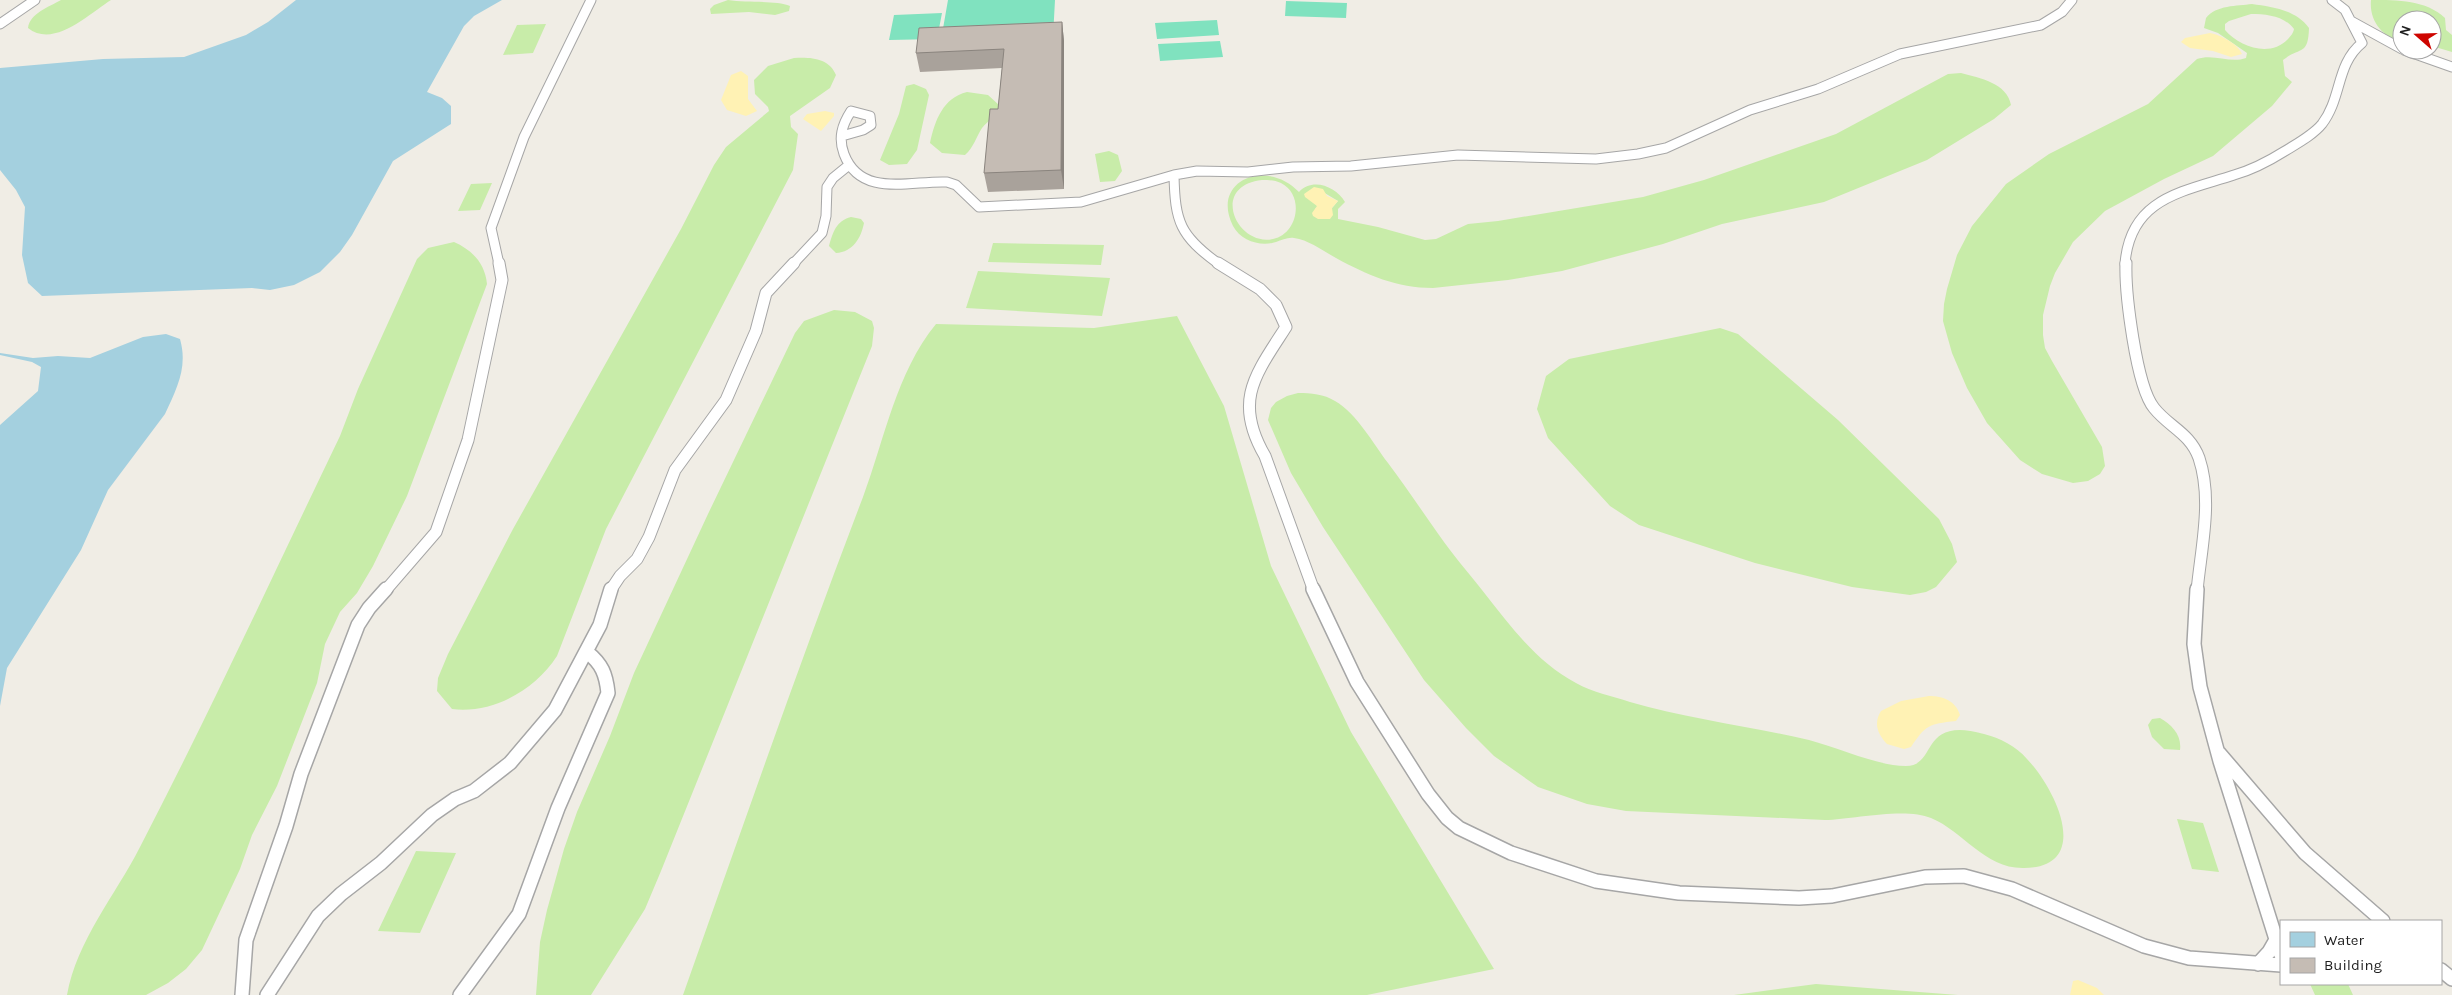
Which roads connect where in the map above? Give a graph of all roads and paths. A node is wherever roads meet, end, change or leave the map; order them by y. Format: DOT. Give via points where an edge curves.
graph roads {
  1 [pos="35,0"];
  2 [pos="592,0"];
  3 [pos="2072,0"];
  4 [pos="2332,0"];
  5 [pos="2352,21"];
  6 [pos="0,24"];
  7 [pos="2392,44"];
  8 [pos="2432,60"];
  9 [pos="2452,67"];
  10 [pos="842,136"];
  11 [pos="849,165"];
  12 [pos="1174,175"];
  13 [pos="586,652"];
  14 [pos="2218,751"];
  15 [pos="2382,920"];
  16 [pos="2276,938"];
  17 [pos="2280,952"];
  18 [pos="2258,964"];
  19 [pos="2280,965"];
  20 [pos="2442,971"];
  21 [pos="2452,979"];
  22 [pos="242,995"];
  23 [pos="267,995"];
  24 [pos="460,995"];
  1 -- 6 [label="lane"];
  2 -- 22 [label="lane" via="524,137 491,228 491,241 502,270 502,280 460,464 436,532 358,625 301,774 246,940"];
  3 -- 12 [label="lane" via="2062,12 2041,25 1900,54 1818,89 1750,110 1666,148 1638,154 1596,159 1451,155 1351,166 1248,172 1197,171"];
  4 -- 5 [label="lane" via="2345,10"];
  5 -- 7 [label="lane"];
  5 -- 14 [label="lane" via="2362,43 2352,50 2344,63 2331,110 2321,126 2290,148 2236,175 2167,197 2142,216 2130,238 2126,276 2144,387 2151,405 2194,444 2204,480 2205,512 2194,637 2199,679"];
  8 -- 9 [label="lane"];
  10 -- 11 [label="lane"];
  11 -- 12 [label="lane" via="857,174 883,185 947,182 956,185 979,207 1081,202"];
  11 -- 13 [label="lane" via="827,187 822,233 766,293 756,331 726,400 675,470 650,537 637,559 610,591 600,625"];
  12 -- 18 [label="lane" via="1174,211 1183,232 1205,256 1275,301 1283,314 1286,328 1252,386 1248,405 1252,431 1265,456 1312,587 1357,682 1428,794 1459,828 1511,853 1596,881 1679,893 1799,898 1832,896 1925,877 1964,876 2012,889 2144,946 2189,958"];
  13 -- 23 [label="lane" via="555,710 510,763 474,791 432,815 381,863 341,894 314,922"];
  13 -- 24 [label="lane" via="598,661 606,674 608,693 558,808 519,914"];
  14 -- 15 [label="lane" via="2305,854"];
  14 -- 16 [label="lane"];
  16 -- 17 [label="lane"];
  16 -- 18 [label="lane"];
  18 -- 19 [label="lane"];
  20 -- 21 [label="lane"];
}
